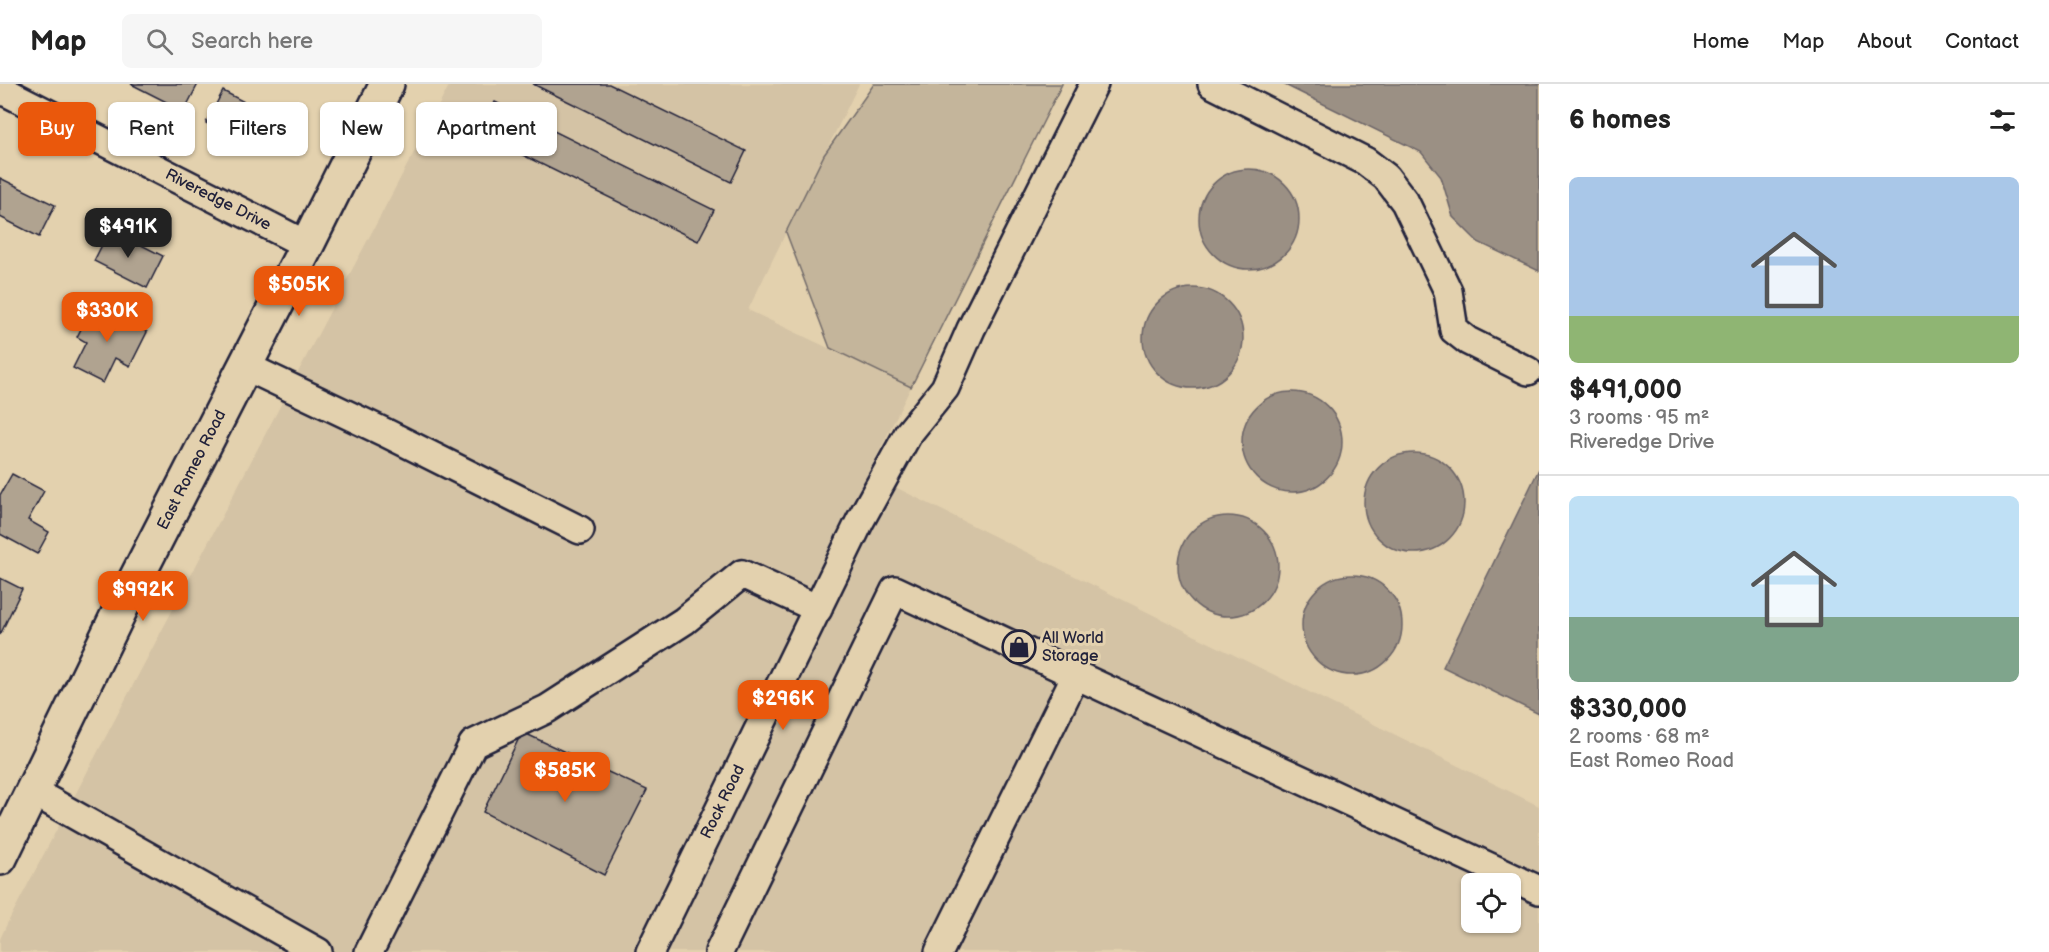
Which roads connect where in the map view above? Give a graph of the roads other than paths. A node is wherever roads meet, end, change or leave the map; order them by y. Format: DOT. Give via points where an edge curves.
graph roads {
  1 [pos="387,84"];
  2 [pos="1094,84"];
  3 [pos="1212,84"];
  4 [pos="0,89"];
  5 [pos="307,245"];
  6 [pos="245,366"];
  7 [pos="1528,371"];
  8 [pos="580,530"];
  9 [pos="818,609"];
  10 [pos="1076,675"];
  11 [pos="32,791"];
  12 [pos="0,858"];
  13 [pos="1539,890"];
  14 [pos="318,952"];
  15 [pos="369,952"];
  16 [pos="650,952"];
  17 [pos="719,952"];
  18 [pos="939,952"];
  1 -- 5 [label="main road, East Romeo Road"];
  2 -- 9 [label="street, Rock Road" via="945,388 908,434"];
  3 -- 7 [label="street" via="1365,161 1386,177 1405,202 1448,291 1454,330"];
  4 -- 5 [label="street, Riveredge Drive"];
  5 -- 6 [label="main road, East Romeo Road"];
  6 -- 8 [label="street"];
  6 -- 11 [label="main road, East Romeo Road"];
  9 -- 15 [label="street" via="742,574 684,621 547,709 473,744"];
  9 -- 16 [label="street, Rock Road"];
  10 -- 13 [label="street"];
  10 -- 17 [label="street" via="895,590"];
  10 -- 18 [label="street"];
  11 -- 12 [label="main road, East Romeo Road"];
  11 -- 14 [label="street"];
}
